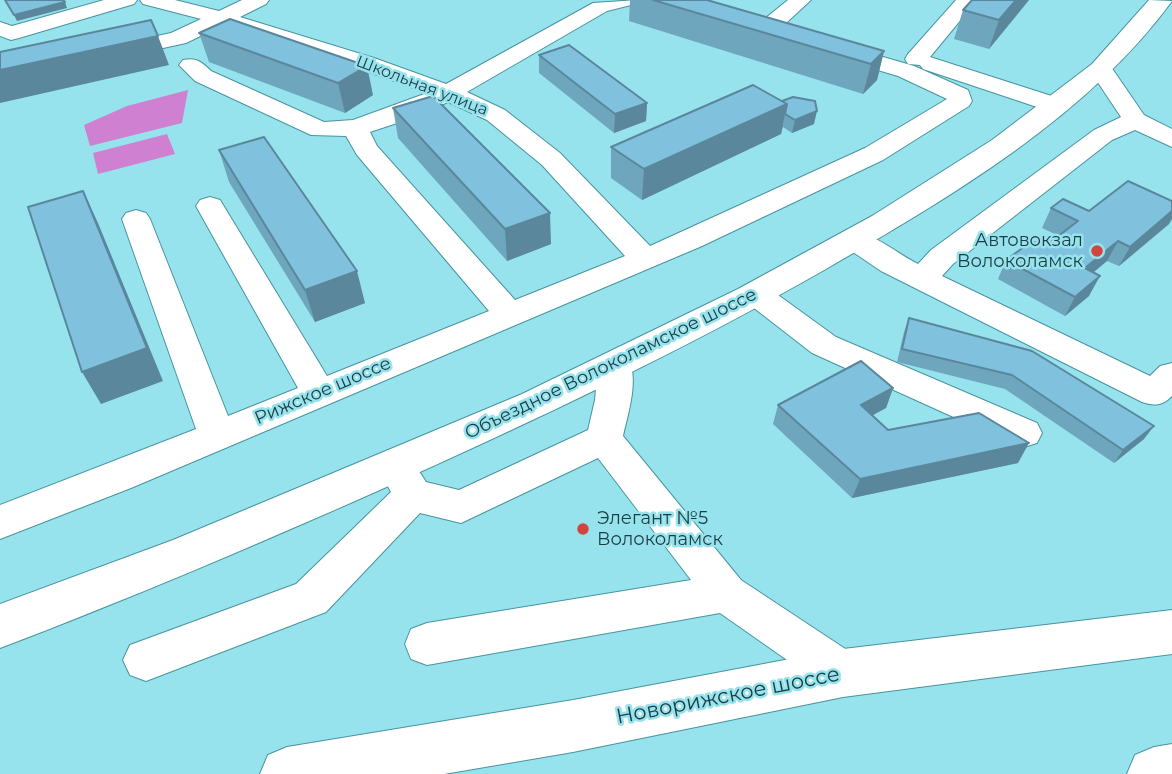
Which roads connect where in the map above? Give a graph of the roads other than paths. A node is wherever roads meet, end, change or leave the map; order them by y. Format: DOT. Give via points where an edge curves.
graph roads {
  1 [pos="127,0"];
  2 [pos="150,0"];
  3 [pos="259,0"];
  4 [pos="628,0"];
  5 [pos="801,0"];
  6 [pos="967,0"];
  7 [pos="1161,0"];
  8 [pos="83,6"];
  9 [pos="222,19"];
  10 [pos="740,22"];
  11 [pos="0,29"];
  12 [pos="765,30"];
  13 [pos="789,37"];
  14 [pos="814,44"];
  15 [pos="89,57"];
  16 [pos="191,65"];
  17 [pos="911,65"];
  18 [pos="1101,69"];
  19 [pos="448,93"];
  20 [pos="1055,105"];
  21 [pos="1135,120"];
  22 [pos="355,128"];
  23 [pos="1172,139"];
  24 [pos="210,206"];
  25 [pos="136,219"];
  26 [pos="854,240"];
  27 [pos="644,258"];
  28 [pos="922,278"];
  29 [pos="756,293"];
  30 [pos="509,314"];
  31 [pos="615,365"];
  32 [pos="1166,390"];
  33 [pos="319,393"];
  34 [pos="1024,433"];
  35 [pos="218,435"];
  36 [pos="604,439"];
  37 [pos="404,480"];
  38 [pos="0,522"];
  39 [pos="726,593"];
  40 [pos="0,626"];
  41 [pos="1172,632"];
  42 [pos="427,644"];
  43 [pos="146,660"];
  44 [pos="843,673"];
  45 [pos="1172,771"];
  46 [pos="287,774"];
  47 [pos="1154,774"];
  1 -- 8 [label="street"];
  2 -- 9 [label="street, Школьная улица"];
  3 -- 9 [label="street"];
  4 -- 19 [label="street" via="600,7"];
  5 -- 12 [label="street"];
  6 -- 17 [label="street"];
  7 -- 18 [label="main road, Объездное Волоколамское шоссе"];
  8 -- 11 [label="street" via="10,33"];
  9 -- 15 [label="street" via="178,38"];
  9 -- 19 [label="street, Школьная улица"];
  10 -- 12 [label="street"];
  12 -- 13 [label="street"];
  14 -- 17 [label="street"];
  16 -- 22 [label="street" via="203,76 320,130"];
  17 -- 20 [label="street"];
  17 -- 27 [label="street, Рижское шоссе" via="959,95 960,101 874,154"];
  18 -- 20 [label="main road, Объездное Волоколамское шоссе"];
  18 -- 21 [label="street"];
  19 -- 22 [label="street"];
  19 -- 27 [label="street, Школьная улица" via="496,115 551,159"];
  20 -- 26 [label="main road, Объездное Волоколамское шоссе" via="942,187"];
  21 -- 23 [label="street"];
  21 -- 28 [label="street" via="1103,135 942,257"];
  22 -- 30 [label="street" via="366,149"];
  24 -- 33 [label="street"];
  25 -- 35 [label="street"];
  26 -- 28 [label="street"];
  26 -- 29 [label="main road, Объездное Волоколамское шоссе"];
  27 -- 30 [label="street, Рижское шоссе"];
  28 -- 32 [label="street"];
  29 -- 31 [label="main road, Объездное Волоколамское шоссе"];
  29 -- 34 [label="street" via="824,345"];
  30 -- 33 [label="street, Рижское шоссе"];
  31 -- 36 [label="street"];
  31 -- 37 [label="main road, Объездное Волоколамское шоссе" via="536,404"];
  33 -- 35 [label="street, Рижское шоссе"];
  35 -- 38 [label="street, Рижское шоссе"];
  36 -- 37 [label="street" via="461,508"];
  36 -- 39 [label="street"];
  37 -- 40 [label="main road, Объездное Волоколамское шоссе"];
  37 -- 43 [label="street" via="311,597"];
  39 -- 42 [label="street"];
  39 -- 44 [label="street"];
  41 -- 44 [label="main road, Новорижское шоссе"];
  44 -- 46 [label="main road, Новорижское шоссе" via="573,726"];
  45 -- 47 [label="main road"];
}
